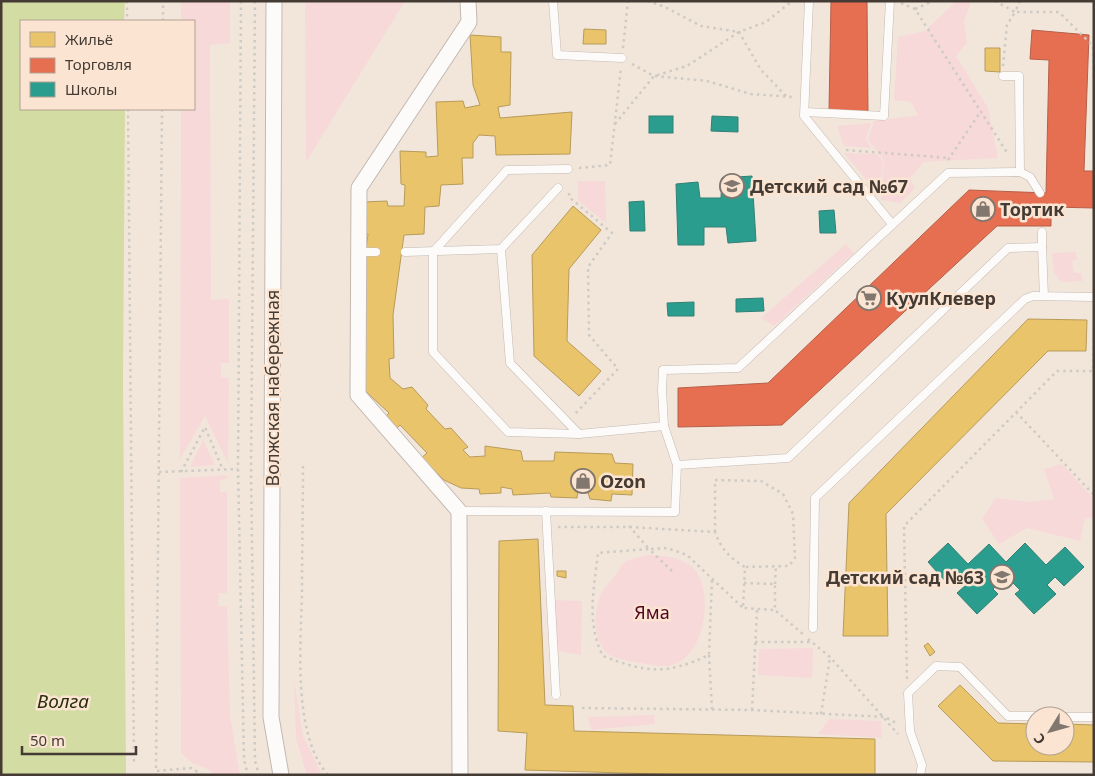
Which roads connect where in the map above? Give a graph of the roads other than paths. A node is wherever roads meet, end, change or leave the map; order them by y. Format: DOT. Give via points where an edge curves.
graph roads {
  1 [pos="274,1"];
  2 [pos="468,1"];
  3 [pos="553,1"];
  4 [pos="809,1"];
  5 [pos="890,1"];
  6 [pos="622,58"];
  7 [pos="1003,76"];
  8 [pos="805,112"];
  9 [pos="568,169"];
  10 [pos="1020,172"];
  11 [pos="558,188"];
  12 [pos="1040,193"];
  13 [pos="892,224"];
  14 [pos="1042,232"];
  15 [pos="1042,246"];
  16 [pos="501,249"];
  17 [pos="358,252"];
  18 [pos="376,252"];
  19 [pos="405,252"];
  20 [pos="433,252"];
  21 [pos="1044,296"];
  22 [pos="1094,297"];
  23 [pos="664,426"];
  24 [pos="579,434"];
  25 [pos="677,465"];
  26 [pos="459,511"];
  27 [pos="546,511"];
  28 [pos="813,628"];
  29 [pos="556,695"];
  30 [pos="1025,716"];
  31 [pos="1075,717"];
  32 [pos="1094,717"];
  33 [pos="281,775"];
  34 [pos="460,775"];
  35 [pos="920,775"];
  1 -- 33 [label="street, Волжская набережная" via="271,717"];
  2 -- 17 [label="street" via="469,22 359,188"];
  3 -- 6 [label="lane" via="557,55"];
  4 -- 8 [label="lane"];
  5 -- 8 [label="lane" via="884,116"];
  7 -- 10 [label="lane" via="1019,76"];
  8 -- 13 [label="lane" via="804,116"];
  9 -- 20 [label="lane" via="508,170"];
  10 -- 12 [label="lane" via="1030,177"];
  10 -- 13 [label="lane" via="948,173"];
  11 -- 16 [label="lane"];
  13 -- 23 [label="lane" via="738,368 663,370"];
  14 -- 15 [label="lane"];
  15 -- 21 [label="lane"];
  15 -- 25 [label="lane" via="1008,248 996,258 788,458"];
  16 -- 20 [label="lane"];
  16 -- 24 [label="lane" via="510,363"];
  17 -- 18 [label="lane"];
  17 -- 26 [label="street" via="358,395"];
  19 -- 20 [label="lane"];
  20 -- 24 [label="lane" via="433,352 508,432"];
  21 -- 22 [label="lane"];
  21 -- 28 [label="lane" via="1025,299 815,498"];
  23 -- 24 [label="lane"];
  23 -- 25 [label="lane"];
  25 -- 27 [label="lane" via="675,512"];
  26 -- 27 [label="lane"];
  26 -- 34 [label="street"];
  27 -- 29 [label="lane"];
  30 -- 35 [label="lane" via="1008,716 960,667 936,666 908,693 910,731 922,765"];
  31 -- 32 [label="lane"];
}
